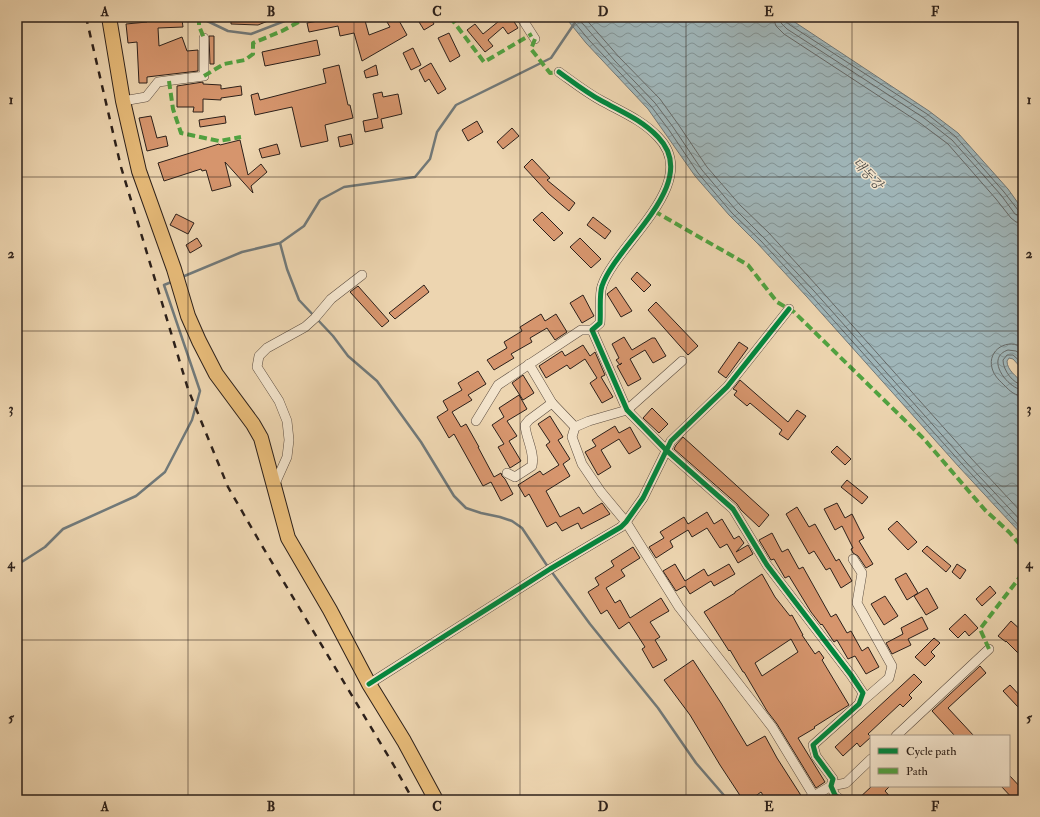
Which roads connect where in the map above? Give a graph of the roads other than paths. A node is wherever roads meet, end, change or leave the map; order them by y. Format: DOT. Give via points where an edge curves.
graph roads {
  1 [pos="109,17"];
  2 [pos="521,17"];
  3 [pos="204,38"];
  4 [pos="535,39"];
  5 [pos="559,72"];
  6 [pos="123,101"];
  7 [pos="362,275"];
  8 [pos="789,310"];
  9 [pos="592,330"];
  10 [pos="682,361"];
  11 [pos="529,364"];
  12 [pos="552,403"];
  13 [pos="627,410"];
  14 [pos="476,421"];
  15 [pos="575,427"];
  16 [pos="666,450"];
  17 [pos="507,473"];
  18 [pos="274,486"];
  19 [pos="626,522"];
  20 [pos="853,559"];
  21 [pos="989,649"];
  22 [pos="369,684"];
  23 [pos="860,704"];
  24 [pos="897,735"];
  25 [pos="870,761"];
  26 [pos="831,786"];
  27 [pos="810,798"];
  28 [pos="436,800"];
  29 [pos="841,800"];
  1 -- 6 [label="main road"];
  2 -- 4 [label="street"];
  3 -- 6 [label="street" via="204,76 158,82 146,97"];
  5 -- 9 [label="street" via="601,101 646,126 667,150 671,164 670,176 659,203 612,266 601,288 600,323"];
  6 -- 18 [label="main road" via="139,171 188,316 216,374 261,438"];
  7 -- 18 [label="street" via="331,298 305,327 267,348 259,356 257,367 279,401 287,421 290,440 288,457"];
  8 -- 16 [label="street" via="727,387 671,441"];
  9 -- 11 [label="street" via="581,330"];
  9 -- 13 [label="street"];
  10 -- 13 [label="street"];
  11 -- 12 [label="street"];
  11 -- 14 [label="street" via="498,385"];
  12 -- 15 [label="street"];
  12 -- 17 [label="street" via="526,425 534,459 532,466 515,476"];
  13 -- 15 [label="street"];
  13 -- 16 [label="street"];
  15 -- 19 [label="street" via="572,437 582,464"];
  16 -- 19 [label="street" via="643,498"];
  16 -- 23 [label="street" via="733,508 767,565 863,693"];
  18 -- 22 [label="main road" via="288,538"];
  19 -- 22 [label="street"];
  19 -- 27 [label="street" via="679,607 772,727"];
  20 -- 23 [label="street" via="862,573 857,603 892,666 889,678"];
  21 -- 24 [label="street"];
  22 -- 28 [label="main road"];
  23 -- 26 [label="street" via="813,745 816,756 834,779"];
  25 -- 26 [label="street" via="846,783"];
  26 -- 27 [label="street"];
  26 -- 29 [label="street"];
}
